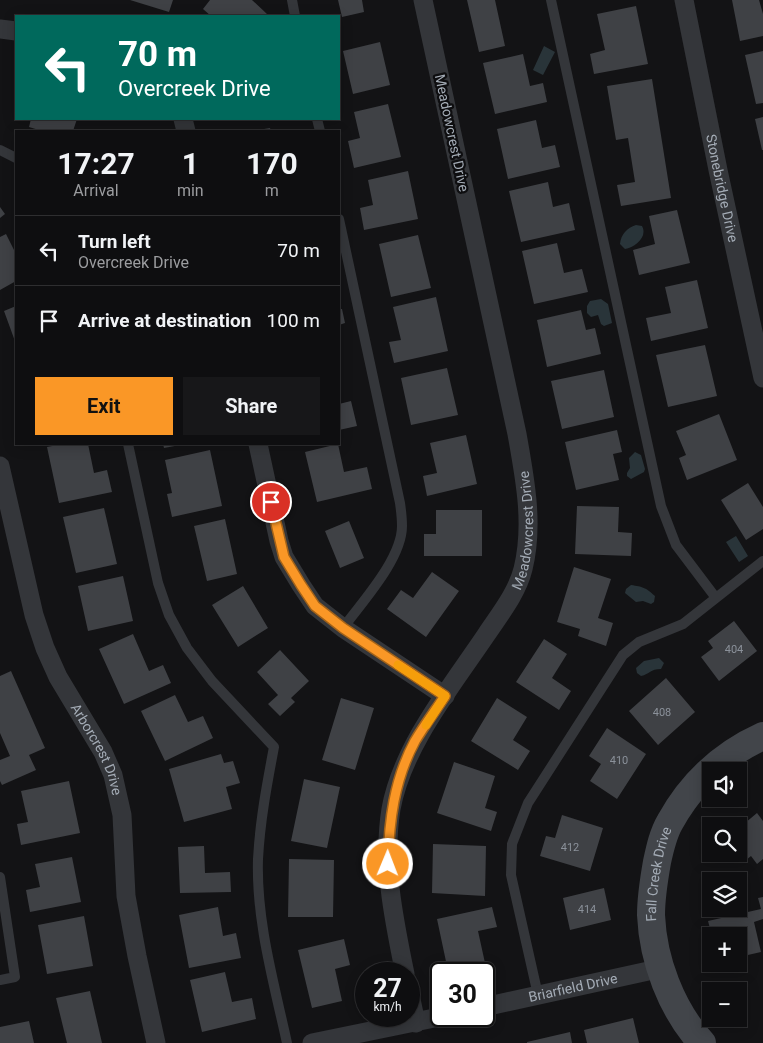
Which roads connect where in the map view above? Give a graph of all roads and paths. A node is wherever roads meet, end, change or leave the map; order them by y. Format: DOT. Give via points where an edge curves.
graph roads {
  1 [pos="292,0"];
  2 [pos="423,0"];
  3 [pos="551,0"];
  4 [pos="684,0"];
  5 [pos="295,15"];
  6 [pos="0,29"];
  7 [pos="15,31"];
  8 [pos="0,150"];
  9 [pos="15,158"];
  10 [pos="340,224"];
  11 [pos="763,378"];
  12 [pos="128,445"];
  13 [pos="258,445"];
  14 [pos="0,466"];
  15 [pos="763,561"];
  16 [pos="716,598"];
  17 [pos="343,628"];
  18 [pos="445,696"];
  19 [pos="763,736"];
  20 [pos="0,877"];
  21 [pos="403,962"];
  22 [pos="662,968"];
  23 [pos="0,980"];
  24 [pos="538,995"];
  25 [pos="495,1005"];
  26 [pos="395,1027"];
  27 [pos="156,1043"];
  28 [pos="288,1043"];
  29 [pos="312,1043"];
  30 [pos="702,1043"];
  1 -- 5 [label="lane"];
  2 -- 18 [label="street, Meadowcrest Drive" via="524,469 528,532 522,571 510,599"];
  3 -- 16 [label="lane" via="661,506 676,545"];
  4 -- 11 [label="street, Stonebridge Drive"];
  6 -- 7 [label="street"];
  8 -- 9 [label="lane"];
  10 -- 17 [label="lane" via="400,503 402,527 398,547 388,567"];
  12 -- 28 [label="lane" via="158,583 169,615 187,648 212,682 274,747 263,807 258,861 265,942"];
  13 -- 17 [label="street" via="284,557 315,606"];
  14 -- 27 [label="street, Arborcrest Drive" via="34,616 45,648 113,775 122,815 126,896"];
  15 -- 16 [label="lane"];
  16 -- 24 [label="lane" via="683,624 639,642 623,655 528,803 512,844 510,876"];
  17 -- 18 [label="street"];
  18 -- 21 [label="street, Meadowcrest Drive" via="415,742 391,808 388,864"];
  19 -- 22 [label="street, Fall Creek Drive" via="718,763 691,790 669,823 653,882 651,914 654,946"];
  20 -- 23 [label="lane" via="16,977"];
  22 -- 24 [label="street, Briarfield Drive"];
  22 -- 30 [label="street, Fall Creek Drive" via="679,1013"];
  24 -- 25 [label="street, Briarfield Drive"];
  26 -- 29 [label="street"];
}
